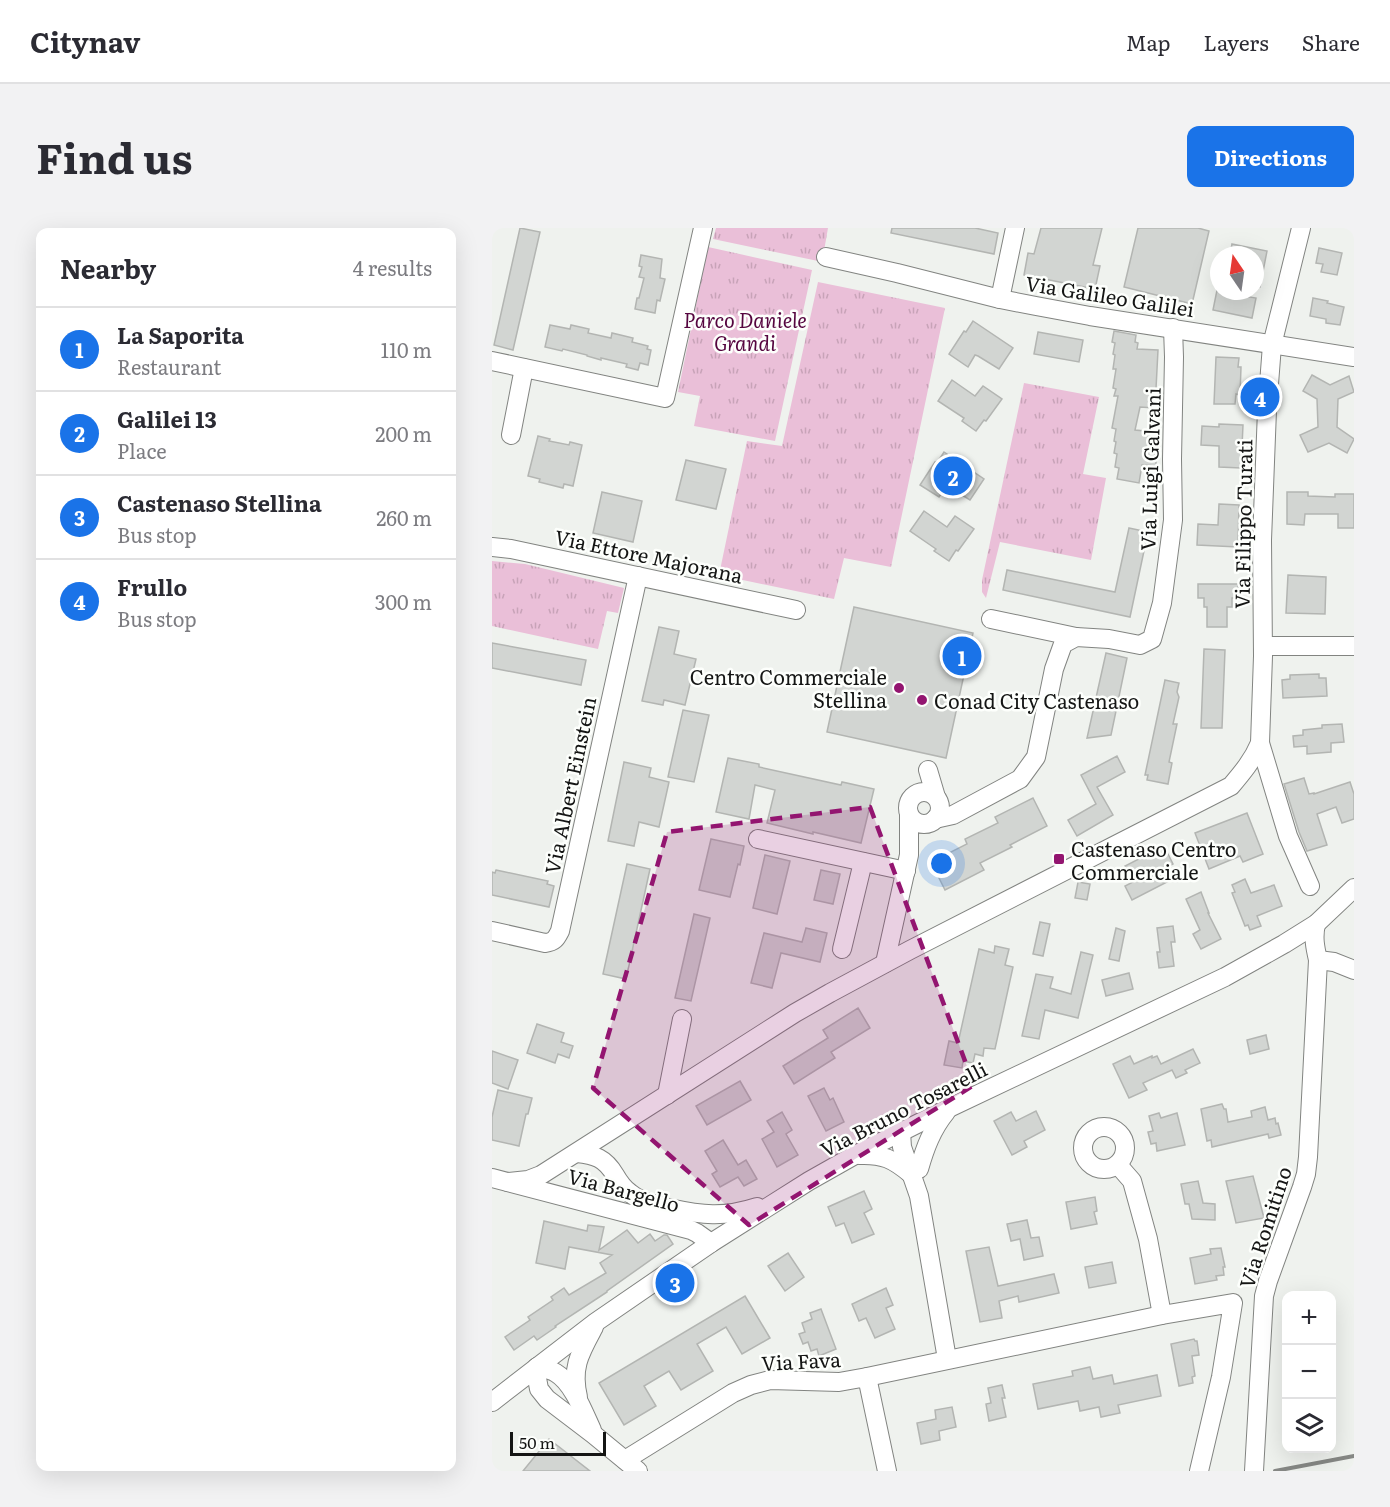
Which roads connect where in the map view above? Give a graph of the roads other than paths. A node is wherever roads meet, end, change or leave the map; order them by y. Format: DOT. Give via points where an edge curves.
graph roads {
  1 [pos="703,228"];
  2 [pos="1015,228"];
  3 [pos="1301,228"];
  4 [pos="826,257"];
  5 [pos="1000,299"];
  6 [pos="1173,328"];
  7 [pos="1272,345"];
  8 [pos="1354,357"];
  9 [pos="492,361"];
  10 [pos="524,368"];
  11 [pos="511,435"];
  12 [pos="492,547"];
  13 [pos="638,576"];
  14 [pos="796,610"];
  15 [pos="991,619"];
  16 [pos="1076,637"];
  17 [pos="1263,646"];
  18 [pos="1354,646"];
  19 [pos="1260,744"];
  20 [pos="935,811"];
  21 [pos="909,814"];
  22 [pos="758,839"];
  23 [pos="863,862"];
  24 [pos="908,863"];
  25 [pos="1310,886"];
  26 [pos="1354,888"];
  27 [pos="1321,920"];
  28 [pos="492,931"];
  29 [pos="1284,944"];
  30 [pos="843,949"];
  31 [pos="1318,960"];
  32 [pos="885,963"];
  33 [pos="1354,970"];
  34 [pos="682,1019"];
  35 [pos="667,1095"];
  36 [pos="950,1108"];
  37 [pos="613,1130"];
  38 [pos="902,1132"];
  39 [pos="577,1153"];
  40 [pos="855,1155"];
  41 [pos="1118,1165"];
  42 [pos="611,1168"];
  43 [pos="915,1172"];
  44 [pos="500,1180"];
  45 [pos="773,1203"];
  46 [pos="700,1214"];
  47 [pos="711,1243"];
  48 [pos="1162,1315"];
  49 [pos="596,1322"];
  50 [pos="947,1359"];
  51 [pos="537,1367"];
  52 [pos="867,1377"];
  53 [pos="547,1399"];
  54 [pos="492,1403"];
  55 [pos="581,1408"];
  56 [pos="593,1434"];
  57 [pos="632,1466"];
  58 [pos="887,1471"];
  59 [pos="1199,1471"];
  60 [pos="1254,1471"];
  1 -- 10 [label="street" via="665,398"];
  2 -- 5 [label="street, Via Galileo Galilei"];
  3 -- 7 [label="street, Via Filippo Turati"];
  4 -- 5 [label="street, Via Galileo Galilei"];
  5 -- 6 [label="street, Via Galileo Galilei"];
  6 -- 7 [label="street, Via Galileo Galilei"];
  6 -- 16 [label="street, Via Luigi Galvani" via="1173,520 1162,603 1152,639 1140,645"];
  7 -- 8 [label="street, Via Galileo Galilei"];
  7 -- 17 [label="street, Via Filippo Turati" via="1262,540"];
  9 -- 10 [label="street"];
  10 -- 11 [label="street"];
  12 -- 13 [label="street, Via Ettore Majorana"];
  13 -- 14 [label="street, Via Ettore Majorana"];
  13 -- 28 [label="street, Via Albert Einstein" via="560,931 552,942 545,943"];
  15 -- 16 [label="street"];
  16 -- 20 [label="street" via="1063,644 1036,757 1020,778 953,815"];
  17 -- 18 [label="street"];
  17 -- 19 [label="street, Via Filippo Turati"];
  19 -- 25 [label="street, Via Filippo Turati" via="1288,836"];
  19 -- 32 [label="street" via="1231,786"];
  20 -- 21 [label="street" via="926,824"];
  20 -- 21 [label="street" via="928,792 924,792 911,798"];
  20 -- 24 [label="street" via="919,835"];
  21 -- 24 [label="street"];
  22 -- 23 [label="street"];
  23 -- 24 [label="street"];
  23 -- 30 [label="street"];
  24 -- 32 [label="street"];
  26 -- 27 [label="street, Via Bruno Tosarelli"];
  27 -- 29 [label="street, Via Bruno Tosarelli"];
  27 -- 31 [label="street, Via Romitino" via="1314,934"];
  29 -- 31 [label="street" via="1304,946"];
  29 -- 36 [label="street, Via Bruno Tosarelli" via="1201,989"];
  31 -- 33 [label="street"];
  31 -- 60 [label="street, Via Romitino" via="1307,1166 1264,1296"];
  32 -- 35 [label="street" via="795,1013"];
  34 -- 35 [label="street"];
  35 -- 37 [label="street"];
  36 -- 38 [label="street, Via Bruno Tosarelli"];
  36 -- 43 [label="street" via="940,1119"];
  37 -- 39 [label="street"];
  37 -- 42 [label="street, Via Bargello" via="608,1147"];
  38 -- 40 [label="street, Via Bruno Tosarelli"];
  38 -- 43 [label="street" via="918,1155"];
  39 -- 42 [label="street, Via Bargello" via="598,1157"];
  39 -- 44 [label="street" via="534,1178"];
  40 -- 43 [label="street" via="881,1156"];
  40 -- 45 [label="street, Via Bruno Tosarelli"];
  41 -- 48 [label="street" via="1132,1181"];
  42 -- 46 [label="street, Via Bargello" via="621,1185 642,1201"];
  43 -- 50 [label="street"];
  44 -- 47 [label="street, Via Bargello" via="691,1230"];
  45 -- 46 [label="street, Via Bargello" via="736,1213"];
  45 -- 47 [label="street, Via Bruno Tosarelli"];
  46 -- 47 [label="street, Via Bargello"];
  47 -- 49 [label="street, Via Bruno Tosarelli"];
  48 -- 50 [label="street"];
  48 -- 59 [label="street, Via Romitino" via="1233,1303"];
  49 -- 51 [label="street, Via Bruno Tosarelli"];
  49 -- 55 [label="street, Via Fava" via="582,1349 575,1377"];
  50 -- 52 [label="street"];
  51 -- 53 [label="street" via="539,1389"];
  51 -- 54 [label="street, Via Bruno Tosarelli"];
  51 -- 55 [label="street, Via Fava" via="558,1374"];
  52 -- 57 [label="street, Via Fava" via="832,1383 770,1380 751,1385 733,1393"];
  52 -- 58 [label="street, Via Fava"];
  53 -- 54 [label="street" via="523,1395"];
  53 -- 56 [label="street, Via Fava"];
  55 -- 56 [label="street, Via Fava"];
  56 -- 57 [label="street, Via Fava"];
}
